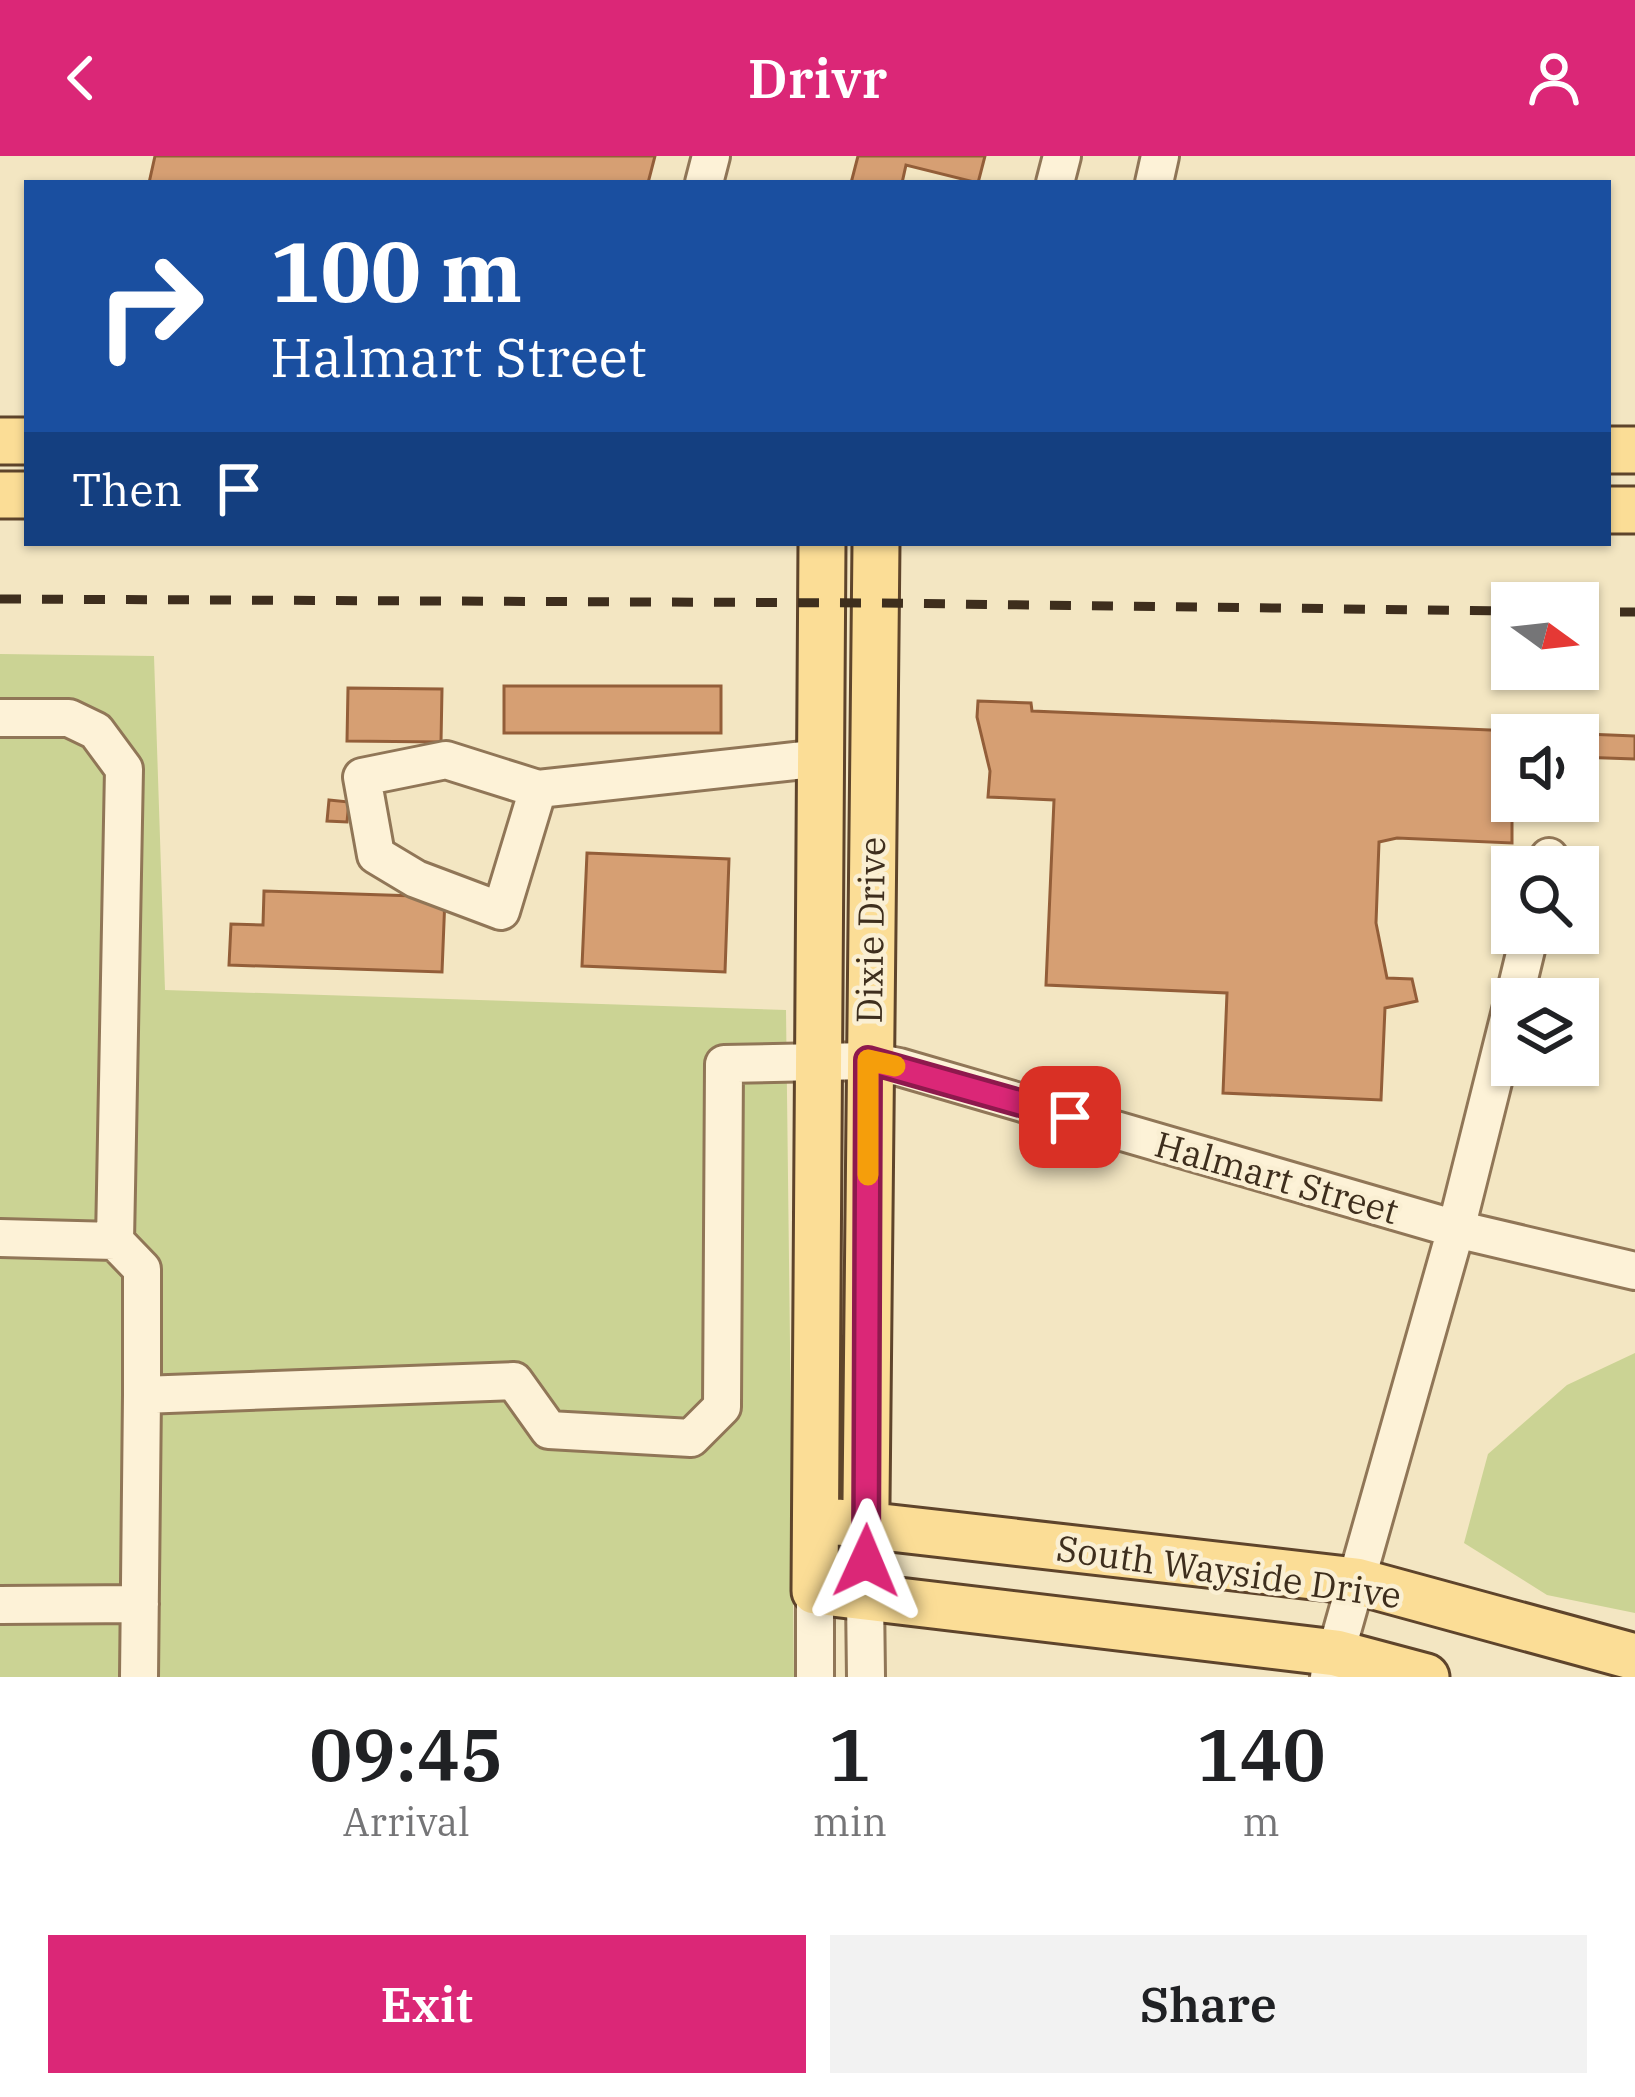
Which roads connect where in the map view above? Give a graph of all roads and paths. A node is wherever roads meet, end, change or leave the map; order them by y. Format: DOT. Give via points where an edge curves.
graph roads {
  1 [pos="822,546"];
  2 [pos="876,546"];
  3 [pos="0,718"];
  4 [pos="822,758"];
  5 [pos="538,790"];
  6 [pos="868,1060"];
  7 [pos="818,1063"];
  8 [pos="1492,1086"];
  9 [pos="1456,1228"];
  10 [pos="0,1238"];
  11 [pos="116,1241"];
  12 [pos="1635,1271"];
  13 [pos="142,1395"];
  14 [pos="817,1520"];
  15 [pos="867,1526"];
  16 [pos="1356,1581"];
  17 [pos="815,1591"];
  18 [pos="865,1597"];
  19 [pos="140,1604"];
  20 [pos="0,1605"];
  21 [pos="1635,1657"];
  22 [pos="1333,1665"];
  23 [pos="139,1677"];
  24 [pos="815,1677"];
  25 [pos="866,1677"];
  26 [pos="1426,1677"];
  1 -- 4 [label="main road, Dixie Drive"];
  2 -- 6 [label="main road, Dixie Drive"];
  3 -- 11 [label="street" via="69,718 96,731 124,769"];
  4 -- 5 [label="street"];
  4 -- 7 [label="main road, Dixie Drive"];
  5 -- 5 [label="street" via="446,760 362,777 376,855 501,911"];
  6 -- 7 [label="street, Halmart Street"];
  6 -- 9 [label="street, Halmart Street"];
  6 -- 15 [label="main road, Dixie Drive"];
  7 -- 13 [label="street, Halmart Street" via="724,1064 722,1406 691,1438 548,1430 514,1381"];
  7 -- 14 [label="main road, Dixie Drive"];
  8 -- 9 [label="street"];
  9 -- 12 [label="street, Halmart Street"];
  9 -- 16 [label="street"];
  10 -- 11 [label="street"];
  11 -- 13 [label="street" via="142,1269"];
  13 -- 19 [label="street"];
  14 -- 15 [label="main road, South Wayside Drive"];
  14 -- 17 [label="main road, Dixie Drive"];
  15 -- 16 [label="main road, South Wayside Drive"];
  15 -- 18 [label="main road, Dixie Drive"];
  16 -- 21 [label="main road, South Wayside Drive"];
  16 -- 22 [label="street"];
  17 -- 18 [label="main road, South Wayside Drive"];
  17 -- 24 [label="street, Dixie Drive"];
  18 -- 22 [label="main road, South Wayside Drive"];
  18 -- 25 [label="street, Dixie Drive"];
  19 -- 20 [label="street"];
  19 -- 23 [label="street"];
  22 -- 26 [label="main road, South Wayside Drive"];
}
